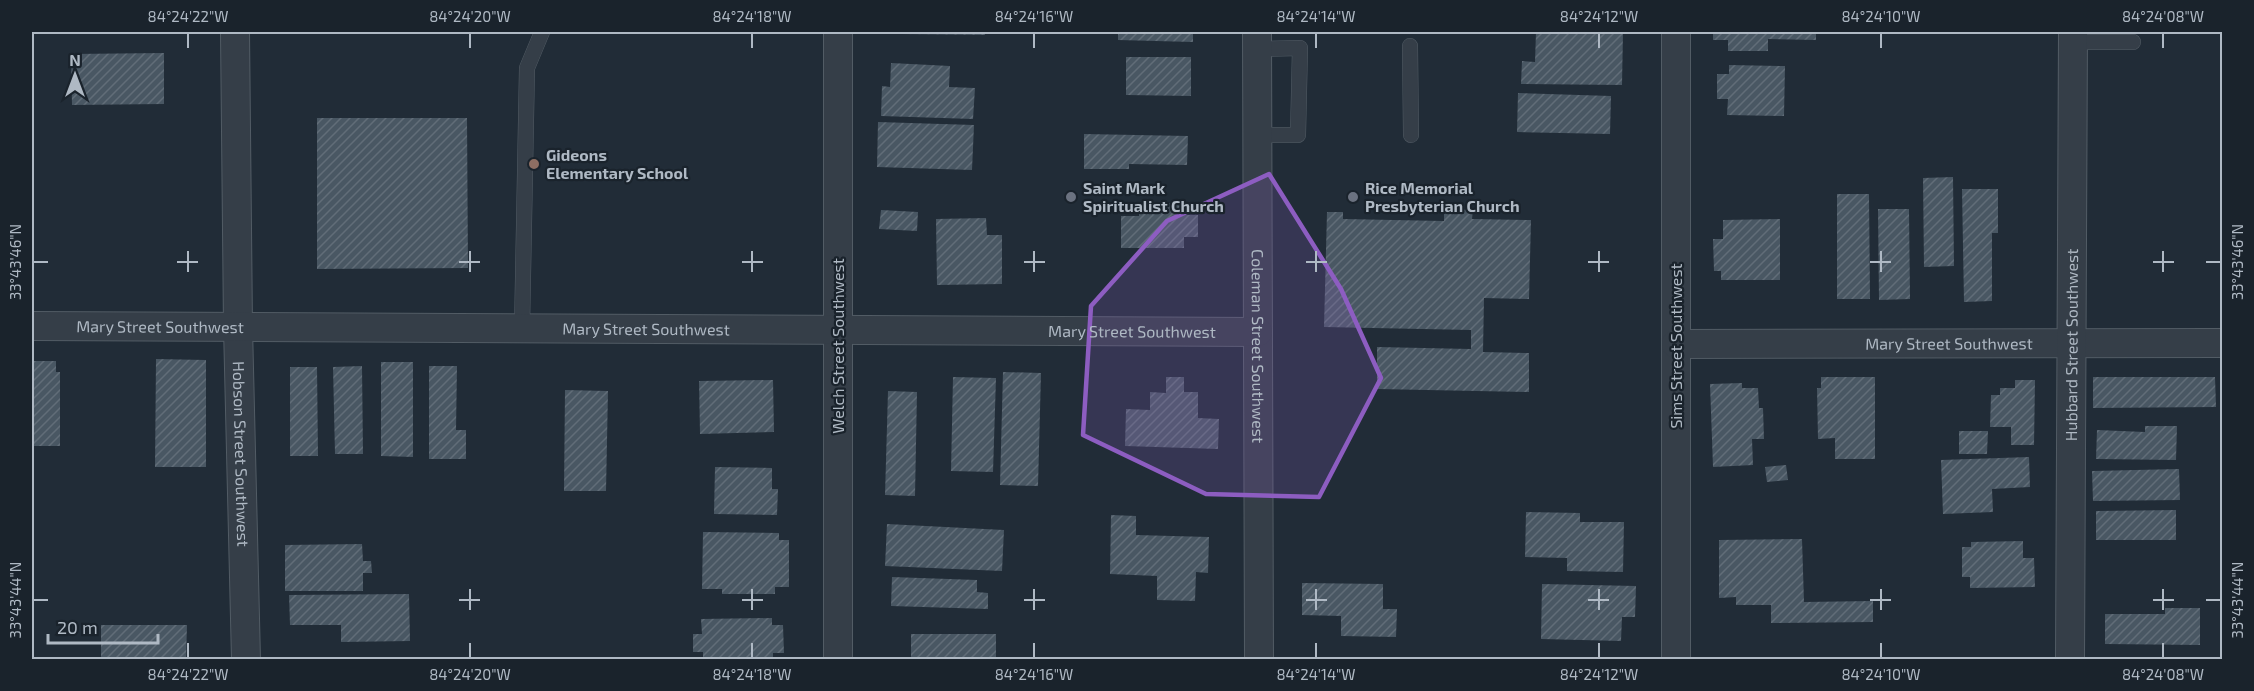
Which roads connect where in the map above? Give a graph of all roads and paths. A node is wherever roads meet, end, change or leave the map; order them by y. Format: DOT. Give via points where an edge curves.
graph roads {
  1 [pos="235,32"];
  2 [pos="542,32"];
  3 [pos="838,32"];
  4 [pos="1676,32"];
  5 [pos="2073,37"];
  6 [pos="1257,40"];
  7 [pos="2133,42"];
  8 [pos="1410,46"];
  9 [pos="1257,135"];
  10 [pos="1411,135"];
  11 [pos="32,326"];
  12 [pos="238,327"];
  13 [pos="522,328"];
  14 [pos="838,330"];
  15 [pos="1258,332"];
  16 [pos="2223,343"];
  17 [pos="1676,344"];
  18 [pos="2071,344"];
  19 [pos="246,660"];
  20 [pos="838,660"];
  21 [pos="1259,660"];
  22 [pos="1676,660"];
  23 [pos="2070,660"];
  1 -- 12 [label="street, Hobson Street Southwest"];
  2 -- 13 [label="lane" via="527,68"];
  3 -- 14 [label="street, Welch Street Southwest"];
  4 -- 17 [label="street, Sims Street Southwest"];
  5 -- 7 [label="lane"];
  5 -- 18 [label="street, Hubbard Street Southwest"];
  6 -- 9 [label="street, Coleman Street Southwest"];
  6 -- 9 [label="lane" via="1300,48 1298,135"];
  8 -- 10 [label="lane"];
  9 -- 15 [label="street, Coleman Street Southwest"];
  11 -- 12 [label="street, Mary Street Southwest"];
  12 -- 13 [label="street, Mary Street Southwest"];
  12 -- 19 [label="street, Hobson Street Southwest"];
  13 -- 14 [label="street, Mary Street Southwest"];
  14 -- 15 [label="street, Mary Street Southwest"];
  14 -- 20 [label="street, Welch Street Southwest"];
  15 -- 21 [label="street, Coleman Street Southwest"];
  16 -- 18 [label="street, Mary Street Southwest"];
  17 -- 18 [label="street, Mary Street Southwest"];
  17 -- 22 [label="street, Sims Street Southwest"];
  18 -- 23 [label="street, Hubbard Street Southwest"];
}
